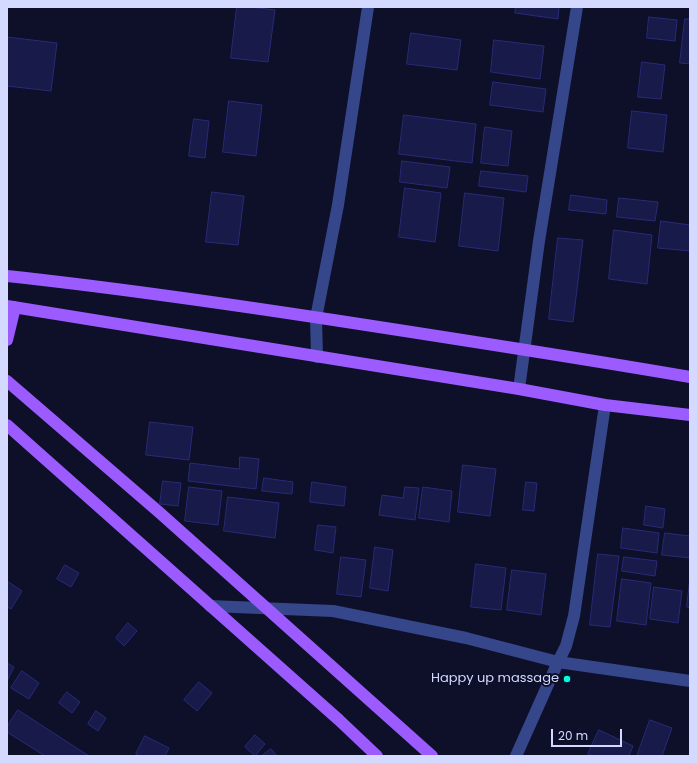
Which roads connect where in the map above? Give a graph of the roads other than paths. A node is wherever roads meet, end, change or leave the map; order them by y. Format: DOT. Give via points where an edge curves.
graph roads {
  1 [pos="368,7"];
  2 [pos="577,7"];
  3 [pos="7,276"];
  4 [pos="11,307"];
  5 [pos="316,318"];
  6 [pos="7,340"];
  7 [pos="524,349"];
  8 [pos="317,357"];
  9 [pos="690,377"];
  10 [pos="7,381"];
  11 [pos="519,389"];
  12 [pos="605,405"];
  13 [pos="690,415"];
  14 [pos="7,425"];
  15 [pos="210,606"];
  16 [pos="266,608"];
  17 [pos="558,662"];
  18 [pos="690,681"];
  19 [pos="377,756"];
  20 [pos="432,756"];
  21 [pos="516,756"];
  1 -- 5 [label="street" via="338,205"];
  2 -- 7 [label="street"];
  3 -- 5 [label="main road" via="128,290"];
  4 -- 6 [label="main road"];
  4 -- 8 [label="main road"];
  5 -- 7 [label="main road"];
  5 -- 8 [label="street"];
  7 -- 9 [label="main road"];
  7 -- 11 [label="street"];
  8 -- 11 [label="main road"];
  10 -- 16 [label="main road"];
  11 -- 12 [label="main road"];
  12 -- 13 [label="main road"];
  12 -- 17 [label="street" via="574,616 566,646"];
  14 -- 15 [label="main road"];
  15 -- 16 [label="street"];
  15 -- 19 [label="main road"];
  16 -- 17 [label="street" via="333,611 466,638"];
  16 -- 20 [label="main road"];
  17 -- 18 [label="street"];
  17 -- 21 [label="street"];
}
